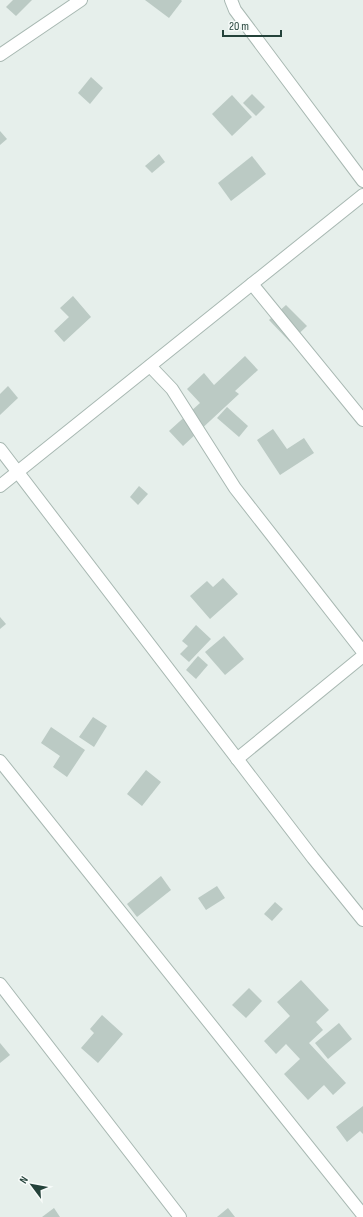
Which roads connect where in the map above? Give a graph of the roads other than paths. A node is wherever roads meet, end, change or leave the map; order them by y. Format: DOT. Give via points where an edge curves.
graph roads {
  1 [pos="81,0"];
  2 [pos="231,0"];
  3 [pos="0,55"];
  4 [pos="363,181"];
  5 [pos="363,195"];
  6 [pos="252,284"];
  7 [pos="150,366"];
  8 [pos="363,420"];
  9 [pos="0,449"];
  10 [pos="18,472"];
  11 [pos="0,486"];
  12 [pos="363,652"];
  13 [pos="363,656"];
  14 [pos="237,759"];
  15 [pos="0,761"];
  16 [pos="363,920"];
  17 [pos="0,984"];
  18 [pos="363,1215"];
  19 [pos="180,1217"];
  1 -- 3 [label="street"];
  2 -- 4 [label="street" via="235,10"];
  5 -- 6 [label="street"];
  6 -- 7 [label="street"];
  6 -- 8 [label="street"];
  7 -- 10 [label="street"];
  7 -- 12 [label="street" via="172,389 235,488"];
  9 -- 10 [label="street"];
  10 -- 11 [label="street"];
  10 -- 14 [label="street"];
  13 -- 14 [label="street"];
  14 -- 16 [label="street"];
  15 -- 18 [label="street"];
  17 -- 19 [label="street"];
}
